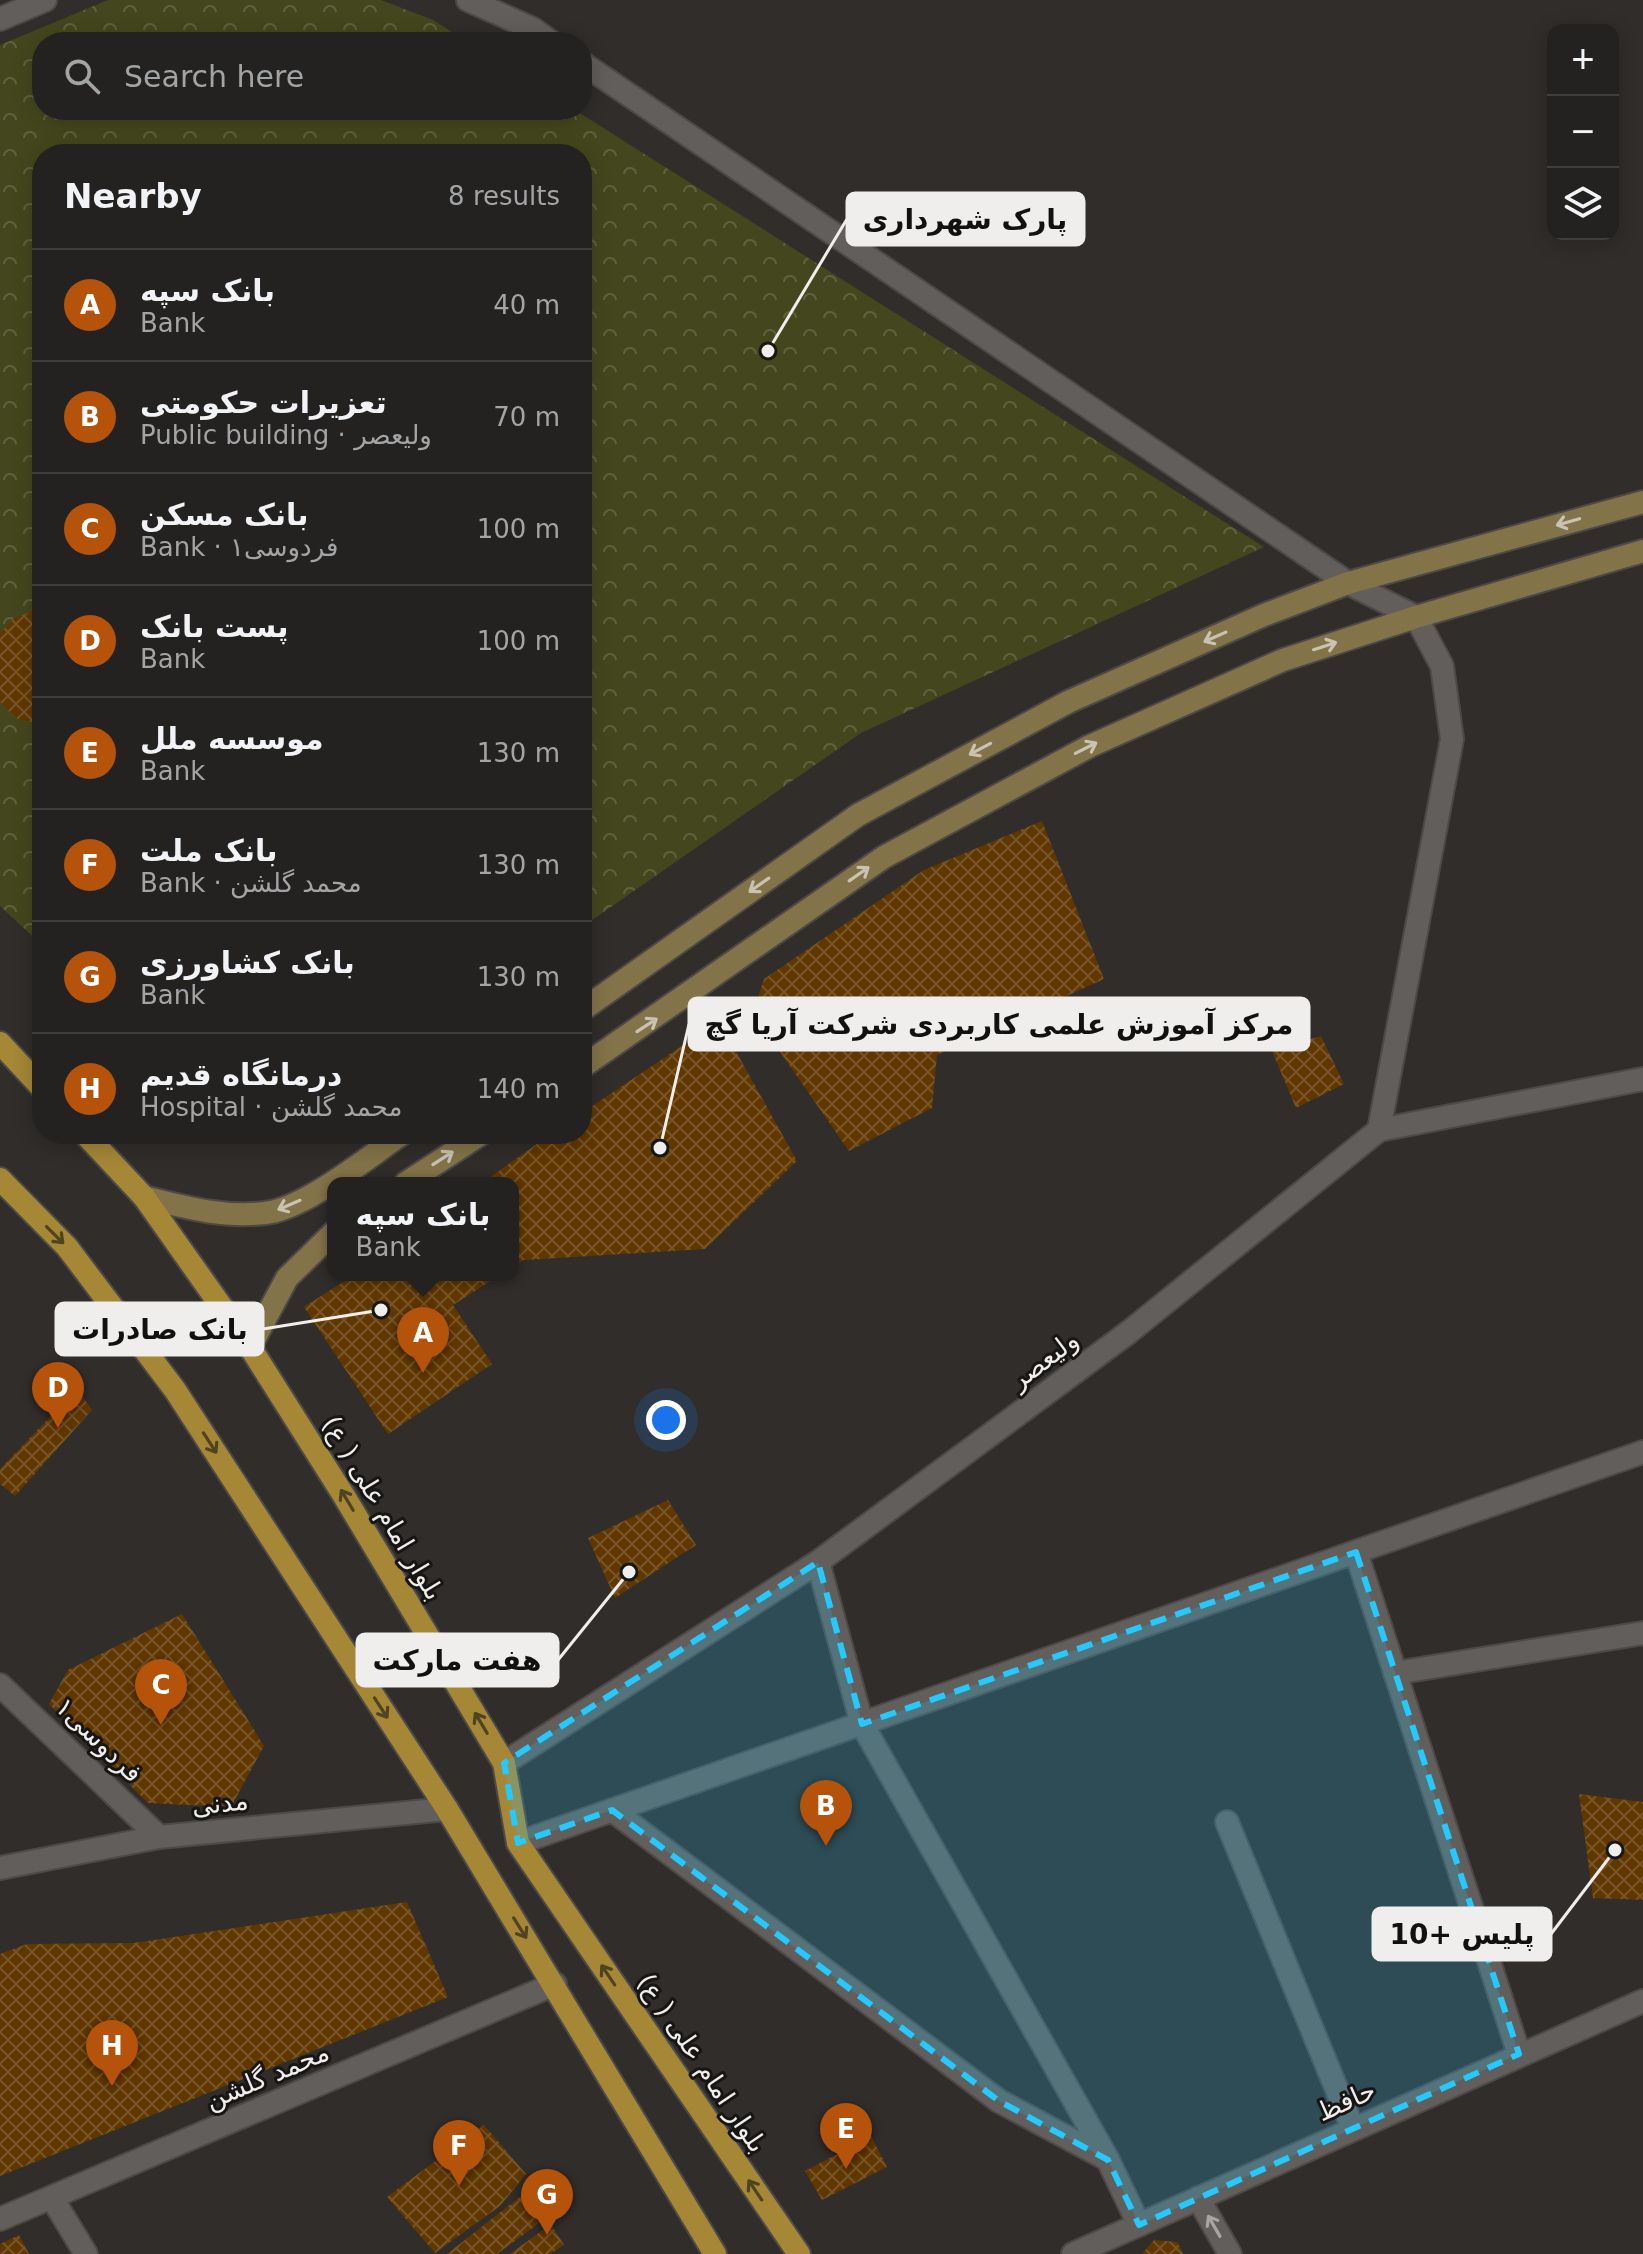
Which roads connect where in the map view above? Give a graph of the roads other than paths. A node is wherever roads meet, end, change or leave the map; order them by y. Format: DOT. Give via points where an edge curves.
graph roads {
  1 [pos="45,0"];
  2 [pos="468,0"];
  3 [pos="0,19"];
  4 [pos="537,32"];
  5 [pos="592,70"];
  6 [pos="1643,502"];
  7 [pos="1643,551"];
  8 [pos="1348,583"];
  9 [pos="1416,617"];
  10 [pos="592,1003"];
  11 [pos="0,1043"];
  12 [pos="592,1060"];
  13 [pos="32,1077"];
  14 [pos="1643,1079"];
  15 [pos="1379,1130"];
  16 [pos="94,1144"];
  17 [pos="388,1144"];
  18 [pos="466,1144"];
  19 [pos="340,1177"];
  20 [pos="415,1177"];
  21 [pos="0,1179"];
  22 [pos="327,1186"];
  23 [pos="144,1197"];
  24 [pos="327,1239"];
  25 [pos="250,1347"];
  26 [pos="1643,1452"];
  27 [pos="1356,1552"];
  28 [pos="818,1562"];
  29 [pos="1643,1633"];
  30 [pos="1395,1673"];
  31 [pos="0,1685"];
  32 [pos="862,1724"];
  33 [pos="504,1763"];
  34 [pos="447,1809"];
  35 [pos="612,1810"];
  36 [pos="1227,1822"];
  37 [pos="159,1837"];
  38 [pos="518,1843"];
  39 [pos="0,1868"];
  40 [pos="555,1984"];
  41 [pos="1643,2001"];
  42 [pos="1519,2054"];
  43 [pos="1353,2129"];
  44 [pos="1108,2160"];
  45 [pos="52,2198"];
  46 [pos="1198,2198"];
  47 [pos="0,2219"];
  48 [pos="1139,2225"];
  49 [pos="86,2254"];
  50 [pos="715,2254"];
  51 [pos="799,2254"];
  52 [pos="1073,2254"];
  53 [pos="1230,2254"];
  1 -- 3 [label="street"];
  2 -- 4 [label="street"];
  5 -- 8 [label="street"];
  6 -- 8 [label="main road, one-way"];
  7 -- 9 [label="main road"];
  8 -- 9 [label="street"];
  8 -- 10 [label="main road, one-way" via="1068,702 858,815"];
  12 -- 9 [label="main road, one-way" via="884,857 1076,753 1283,660"];
  9 -- 15 [label="street" via="1442,666 1452,739"];
  11 -- 13 [label="main road"];
  14 -- 15 [label="street, ولیعصر"];
  15 -- 28 [label="street, ولیعصر" via="1129,1332"];
  16 -- 23 [label="main road, بلوار امام علی ( ع)"];
  17 -- 19 [label="main road, one-way"];
  20 -- 18 [label="main road, one-way"];
  21 -- 34 [label="main road, one-way" via="67,1247 175,1390"];
  22 -- 23 [label="main road, one-way" via="268,1213 205,1213"];
  23 -- 25 [label="main road, بلوار امام علی ( ع)"];
  24 -- 25 [label="main road" via="287,1278"];
  33 -- 25 [label="main road, بلوار امام علی ( ع), one-way"];
  26 -- 27 [label="street"];
  27 -- 30 [label="street"];
  27 -- 32 [label="street"];
  28 -- 32 [label="street"];
  28 -- 33 [label="street, ولیعصر"];
  29 -- 30 [label="street"];
  30 -- 42 [label="street"];
  31 -- 37 [label="street, فردوسی۱"];
  32 -- 35 [label="street"];
  32 -- 44 [label="street"];
  33 -- 38 [label="main road, بلوار امام علی ( ع)"];
  34 -- 37 [label="street, مدنی"];
  34 -- 40 [label="main road, one-way"];
  35 -- 38 [label="street"];
  35 -- 44 [label="street" via="999,2101"];
  36 -- 43 [label="street"];
  37 -- 39 [label="street, مدنی"];
  51 -- 38 [label="main road, بلوار امام علی ( ع), one-way"];
  40 -- 45 [label="street, محمد گلشن"];
  40 -- 50 [label="main road"];
  41 -- 42 [label="street, حافظ"];
  42 -- 43 [label="street, حافظ"];
  43 -- 46 [label="street, حافظ"];
  44 -- 48 [label="street"];
  45 -- 47 [label="street, محمد گلشن"];
  45 -- 49 [label="street"];
  46 -- 48 [label="street, حافظ"];
  53 -- 46 [label="street, one-way"];
  48 -- 52 [label="street, حافظ"];
}
